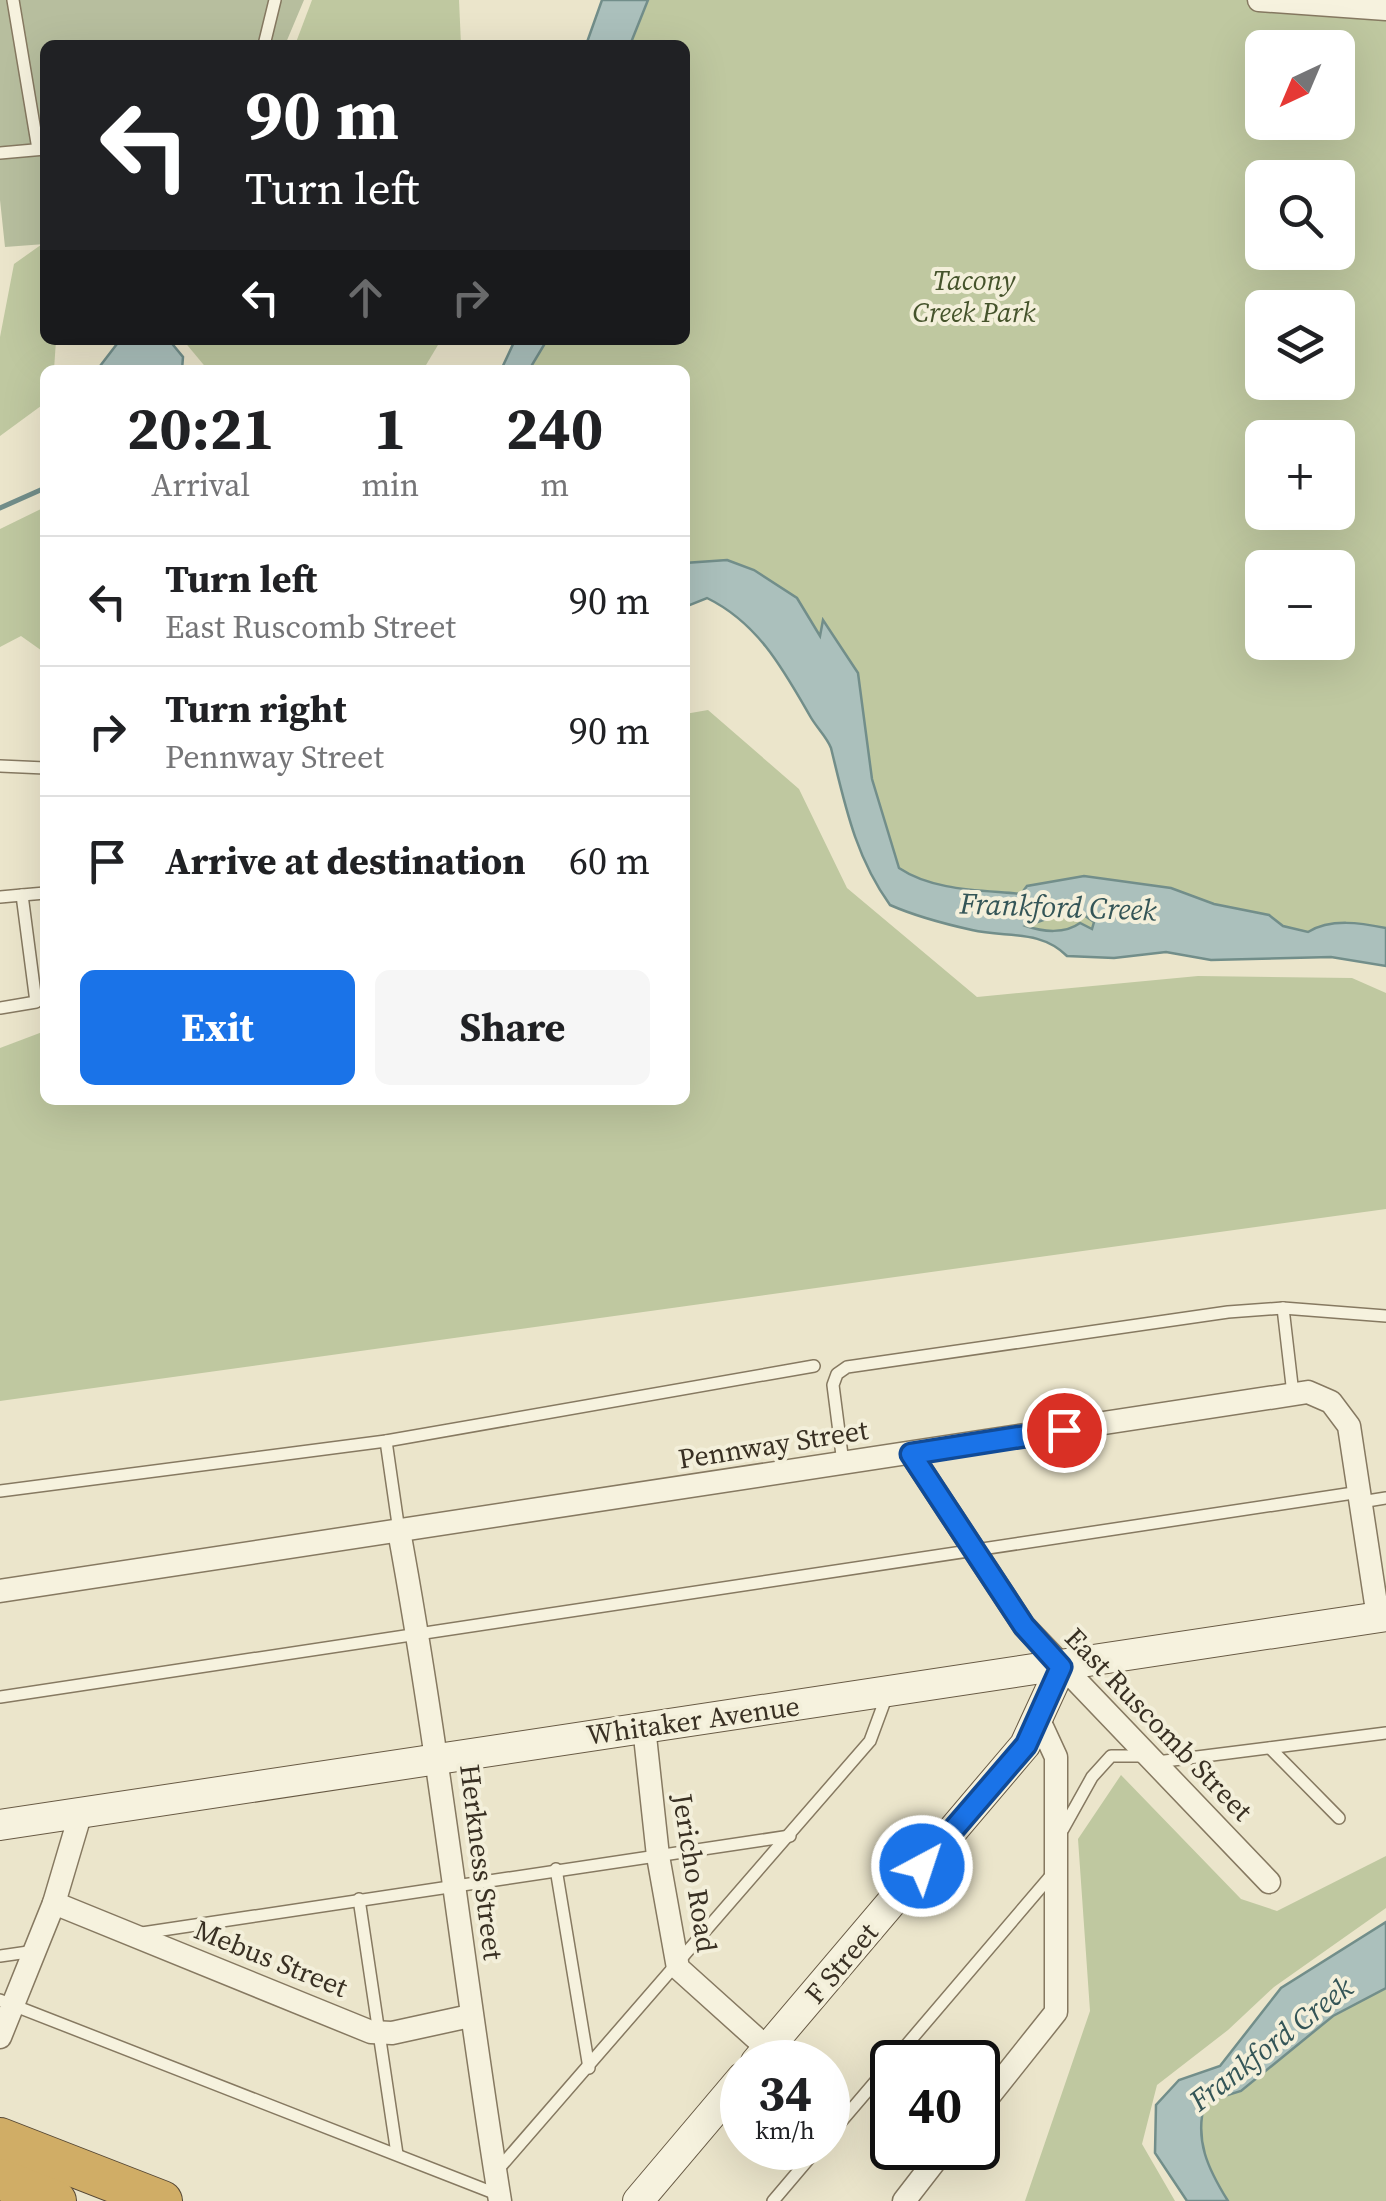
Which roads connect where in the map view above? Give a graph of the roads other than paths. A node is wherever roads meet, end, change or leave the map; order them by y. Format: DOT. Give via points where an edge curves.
graph roads {
  1 [pos="13,0"];
  2 [pos="275,0"];
  3 [pos="1260,0"];
  4 [pos="1386,8"];
  5 [pos="265,40"];
  6 [pos="40,139"];
  7 [pos="40,149"];
  8 [pos="0,153"];
  9 [pos="0,766"];
  10 [pos="40,768"];
  11 [pos="40,893"];
  12 [pos="22,895"];
  13 [pos="0,897"];
  14 [pos="0,1008"];
  15 [pos="1283,1308"];
  16 [pos="1386,1316"];
  17 [pos="814,1366"];
  18 [pos="1293,1394"];
  19 [pos="386,1441"];
  20 [pos="911,1454"];
  21 [pos="843,1464"];
  22 [pos="0,1491"];
  23 [pos="1360,1497"];
  24 [pos="1386,1498"];
  25 [pos="399,1532"];
  26 [pos="973,1548"];
  27 [pos="0,1590"];
  28 [pos="1382,1617"];
  29 [pos="418,1634"];
  30 [pos="1061,1667"];
  31 [pos="888,1692"];
  32 [pos="0,1697"];
  33 [pos="1038,1718"];
  34 [pos="644,1727"];
  35 [pos="1386,1733"];
  36 [pos="1270,1748"];
  37 [pos="439,1758"];
  38 [pos="1152,1760"];
  39 [pos="81,1812"];
  40 [pos="1340,1818"];
  41 [pos="0,1825"];
  42 [pos="790,1836"];
  43 [pos="658,1856"];
  44 [pos="1056,1858"];
  45 [pos="556,1869"];
  46 [pos="1270,1882"];
  47 [pos="456,1883"];
  48 [pos="359,1898"];
  49 [pos="54,1904"];
  50 [pos="134,1934"];
  51 [pos="34,1951"];
  52 [pos="0,1956"];
  53 [pos="678,1968"];
  54 [pos="6,2003"];
  55 [pos="470,2016"];
  56 [pos="380,2032"];
  57 [pos="0,2036"];
  58 [pos="747,2040"];
  59 [pos="776,2040"];
  60 [pos="588,2068"];
  61 [pos="1000,2082"];
  62 [pos="720,2104"];
  63 [pos="850,2110"];
  64 [pos="0,2138"];
  65 [pos="396,2154"];
  66 [pos="799,2170"];
  67 [pos="928,2170"];
  68 [pos="0,2179"];
  69 [pos="498,2190"];
  70 [pos="56,2201"];
  71 [pos="162,2201"];
  72 [pos="638,2201"];
  73 [pos="772,2201"];
  74 [pos="904,2201"];
  1 -- 6 [label="lane"];
  2 -- 5 [label="lane"];
  3 -- 4 [label="street"];
  7 -- 8 [label="lane"];
  9 -- 10 [label="lane"];
  11 -- 12 [label="lane"];
  12 -- 13 [label="lane"];
  12 -- 14 [label="lane" via="36,1002"];
  15 -- 16 [label="lane"];
  15 -- 18 [label="lane"];
  15 -- 21 [label="lane" via="847,1367 833,1386"];
  17 -- 19 [label="lane"];
  18 -- 20 [label="street, Pennway Street"];
  18 -- 23 [label="street, Pennway Street" via="1318,1395 1343,1414"];
  19 -- 22 [label="lane"];
  19 -- 25 [label="lane"];
  20 -- 21 [label="street, Pennway Street"];
  20 -- 26 [label="street, East Ruscomb Street"];
  21 -- 25 [label="street, Pennway Street"];
  23 -- 24 [label="lane"];
  23 -- 26 [label="lane"];
  23 -- 28 [label="street, Pennway Street"];
  25 -- 27 [label="street, Pennway Street"];
  25 -- 29 [label="street, Herkness Street"];
  26 -- 29 [label="lane"];
  26 -- 30 [label="street, East Ruscomb Street" via="1024,1626"];
  28 -- 30 [label="main road, Whitaker Avenue"];
  29 -- 32 [label="lane"];
  29 -- 37 [label="street, Herkness Street"];
  30 -- 31 [label="main road, Whitaker Avenue"];
  30 -- 33 [label="main road, F Street"];
  30 -- 38 [label="street, East Ruscomb Street"];
  31 -- 34 [label="main road, Whitaker Avenue"];
  31 -- 42 [label="lane" via="870,1741"];
  33 -- 44 [label="street" via="1056,1756"];
  33 -- 59 [label="main road, F Street" via="1026,1745"];
  34 -- 37 [label="main road, Whitaker Avenue"];
  34 -- 43 [label="street, Jericho Road"];
  35 -- 36 [label="lane"];
  36 -- 38 [label="lane"];
  36 -- 40 [label="lane"];
  37 -- 39 [label="main road, Whitaker Avenue"];
  37 -- 47 [label="street, Herkness Street"];
  38 -- 44 [label="lane" via="1111,1756 1070,1811"];
  38 -- 46 [label="street, East Ruscomb Street"];
  39 -- 41 [label="main road, Whitaker Avenue"];
  39 -- 49 [label="street"];
  42 -- 43 [label="lane"];
  42 -- 53 [label="lane"];
  43 -- 45 [label="lane"];
  43 -- 53 [label="street, Jericho Road"];
  44 -- 61 [label="street" via="1056,2012"];
  44 -- 63 [label="lane"];
  45 -- 47 [label="lane"];
  45 -- 60 [label="lane"];
  47 -- 48 [label="lane"];
  47 -- 55 [label="street, Herkness Street"];
  48 -- 50 [label="lane"];
  48 -- 56 [label="lane"];
  49 -- 50 [label="street, Mebus Street"];
  49 -- 51 [label="street"];
  50 -- 56 [label="street, Mebus Street"];
  51 -- 52 [label="lane"];
  51 -- 54 [label="street"];
  53 -- 58 [label="street, Jericho Road"];
  53 -- 60 [label="lane"];
  54 -- 57 [label="street"];
  54 -- 65 [label="lane"];
  55 -- 56 [label="street"];
  55 -- 69 [label="street, Herkness Street"];
  56 -- 65 [label="lane"];
  60 -- 69 [label="lane"];
  62 -- 72 [label="main road"];
  64 -- 71 [label="highway"];
  65 -- 69 [label="lane"];
  66 -- 73 [label="lane"];
  67 -- 74 [label="street"];
  68 -- 70 [label="highway"];
}
